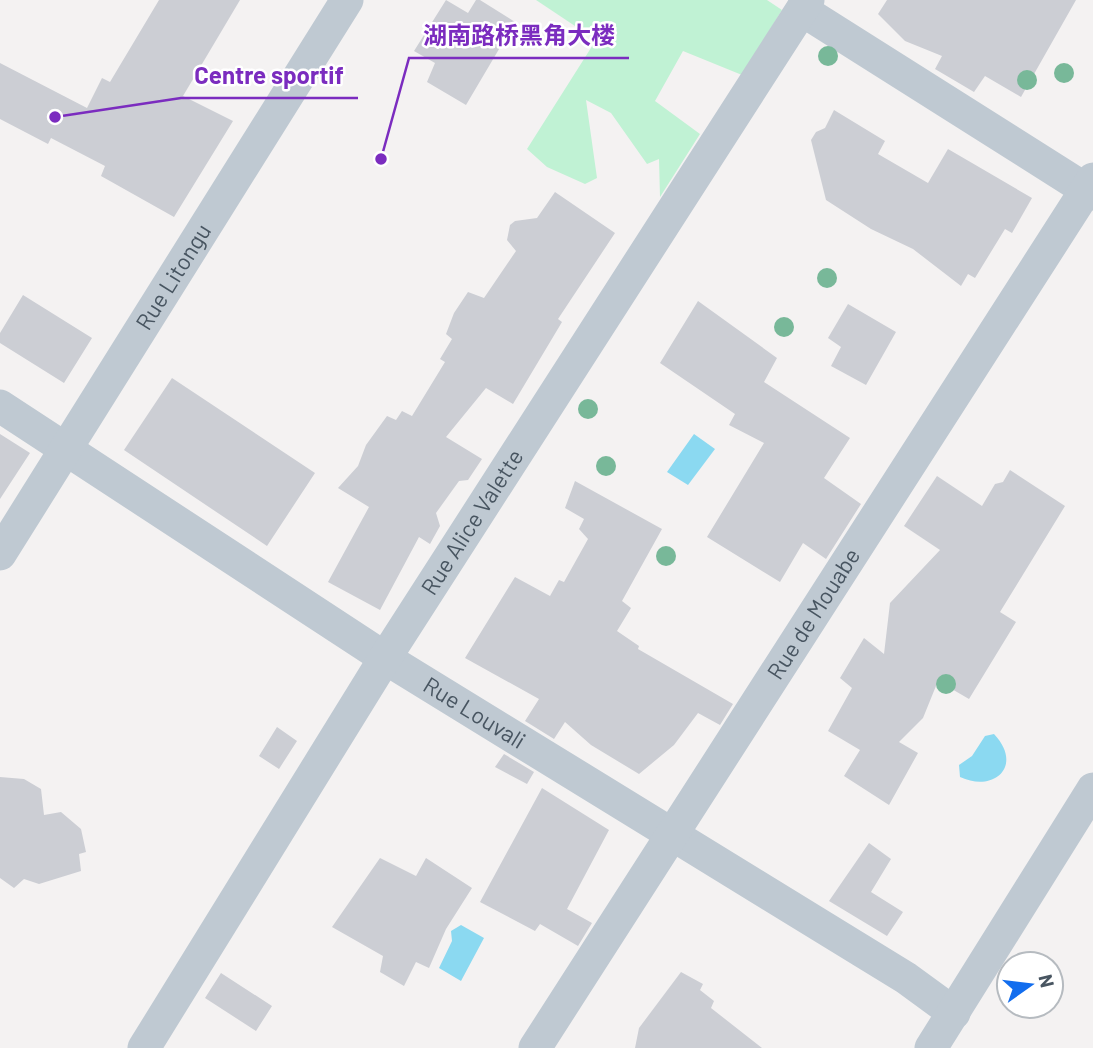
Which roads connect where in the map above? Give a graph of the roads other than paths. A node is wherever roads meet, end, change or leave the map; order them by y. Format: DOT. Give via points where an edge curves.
graph roads {
  1 [pos="347,0"];
  2 [pos="805,5"];
  3 [pos="1091,188"];
  4 [pos="0,406"];
  5 [pos="66,450"];
  6 [pos="0,554"];
  7 [pos="385,658"];
  8 [pos="1093,789"];
  9 [pos="674,834"];
  10 [pos="954,1013"];
  11 [pos="144,1048"];
  12 [pos="535,1048"];
  13 [pos="932,1048"];
  1 -- 5 [label="street, Rue Litongu"];
  2 -- 3 [label="street"];
  2 -- 7 [label="street, Rue Alice Valette"];
  3 -- 9 [label="street, Rue de Mouabe"];
  4 -- 5 [label="street, Rue Louvali"];
  5 -- 6 [label="street, Rue Litongu"];
  5 -- 7 [label="street, Rue Louvali"];
  7 -- 9 [label="street, Rue Louvali"];
  7 -- 11 [label="street, Rue Alice Valette"];
  8 -- 10 [label="street"];
  9 -- 10 [label="street, Rue Louvali"];
  9 -- 12 [label="street, Rue de Mouabe"];
  10 -- 13 [label="street"];
}
